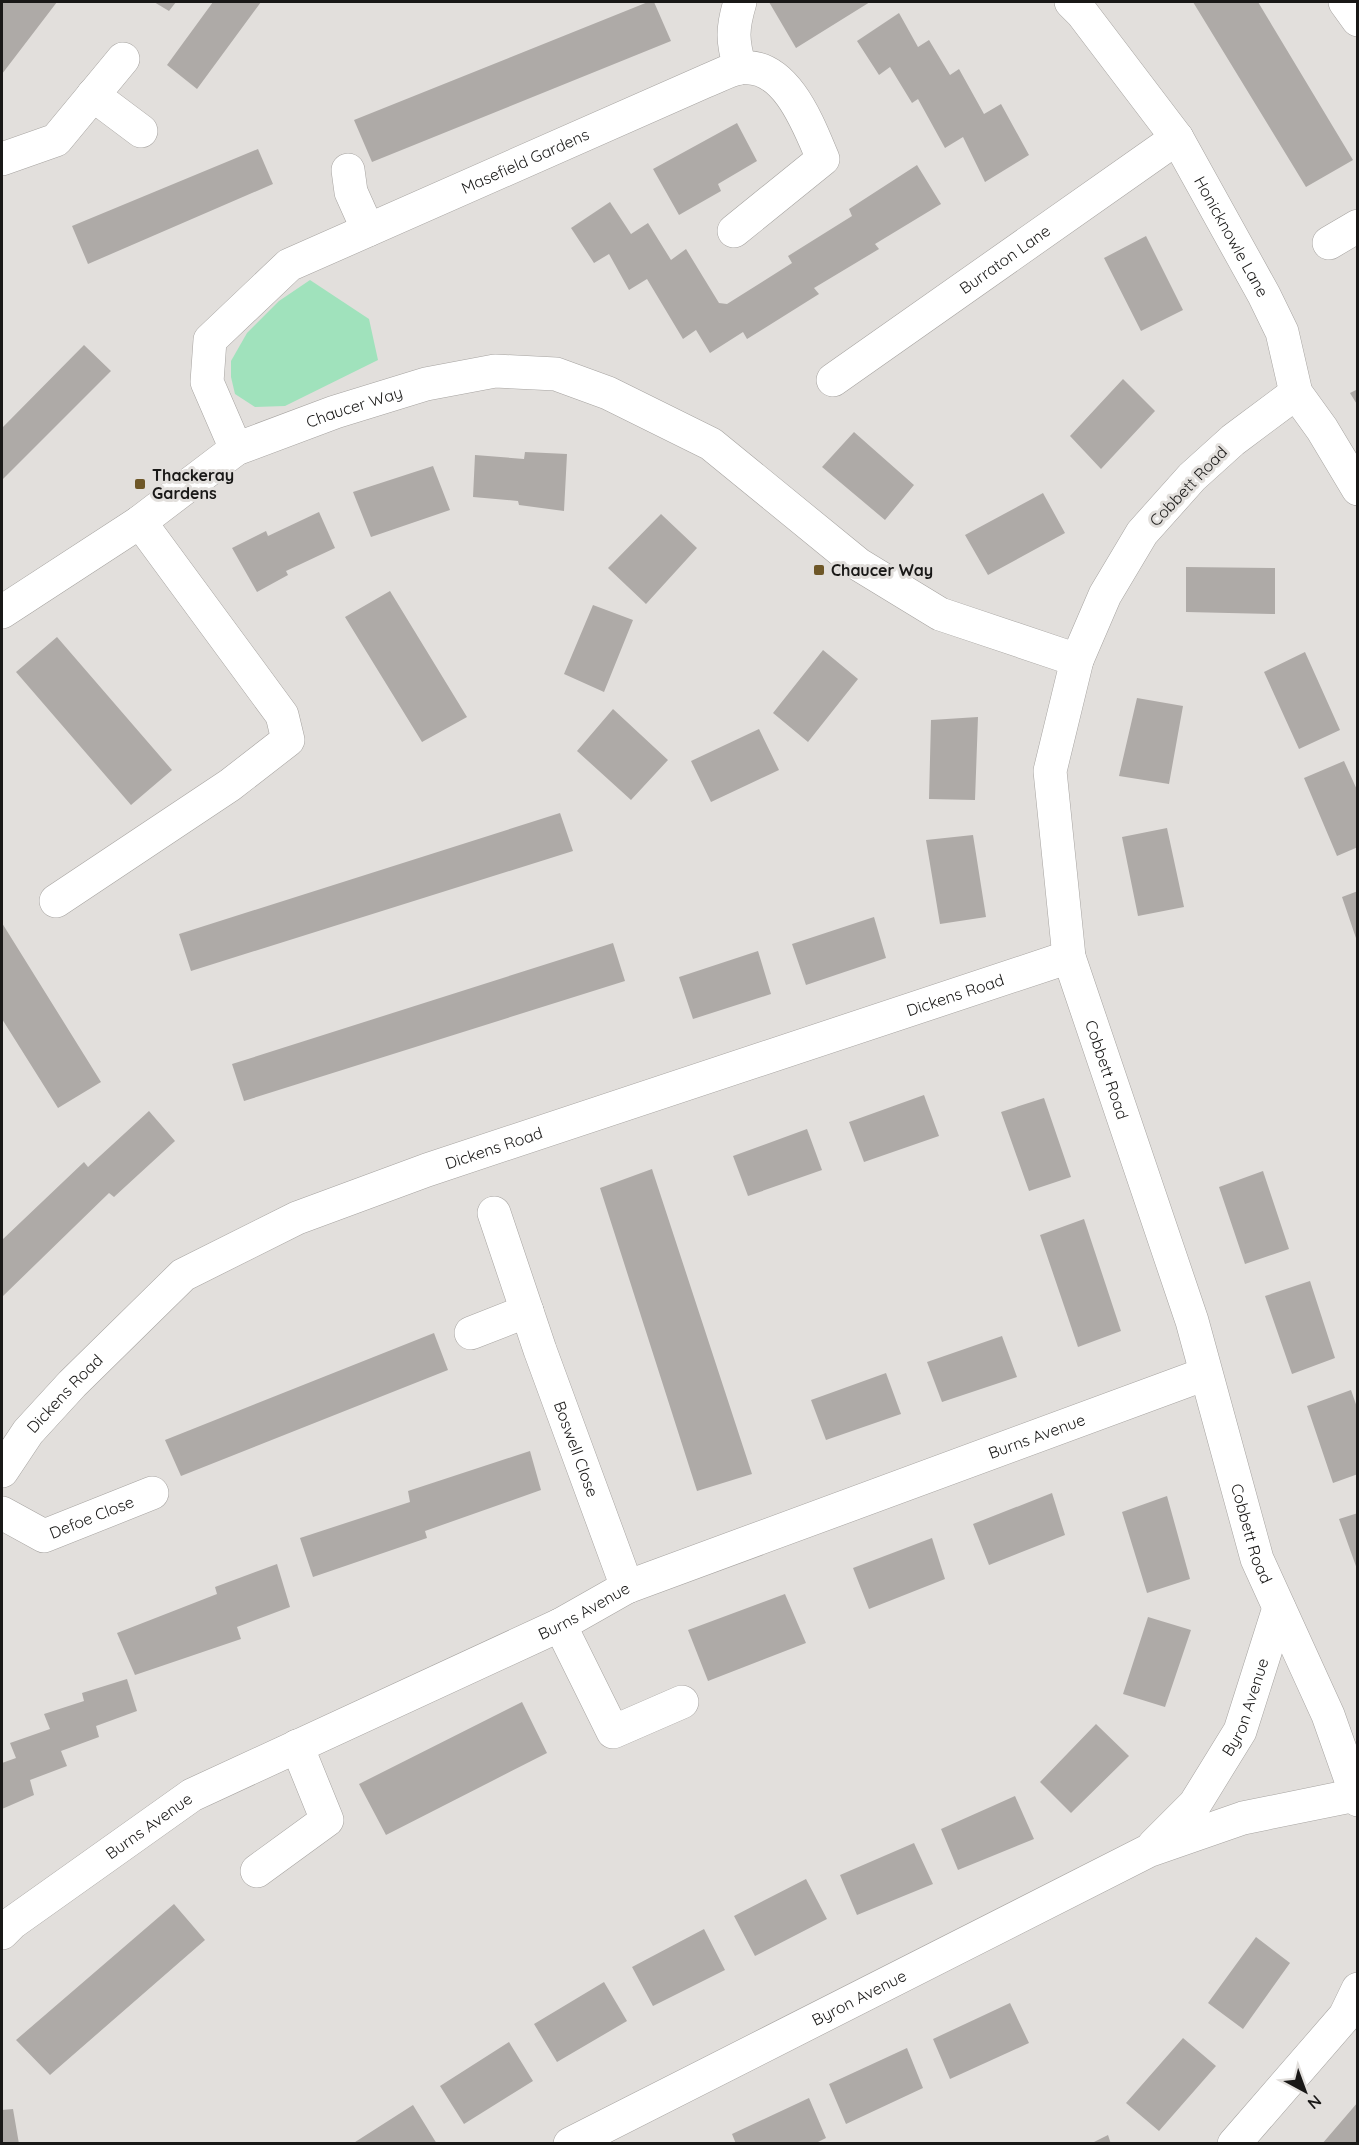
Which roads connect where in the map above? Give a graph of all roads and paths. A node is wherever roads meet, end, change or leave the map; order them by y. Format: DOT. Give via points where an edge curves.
graph roads {
  1 [pos="740,2"];
  2 [pos="1345,2"];
  3 [pos="1082,5"];
  4 [pos="1358,20"];
  5 [pos="123,59"];
  6 [pos="740,68"];
  7 [pos="93,95"];
  8 [pos="141,131"];
  9 [pos="1177,138"];
  10 [pos="2,159"];
  11 [pos="348,170"];
  12 [pos="1358,226"];
  13 [pos="368,230"];
  14 [pos="734,231"];
  15 [pos="1329,243"];
  16 [pos="833,380"];
  17 [pos="1296,393"];
  18 [pos="236,449"];
  19 [pos="1358,489"];
  20 [pos="140,522"];
  21 [pos="2,612"];
  22 [pos="1077,660"];
  23 [pos="56,901"];
  24 [pos="1069,957"];
  25 [pos="494,1212"];
  26 [pos="527,1311"];
  27 [pos="471,1333"];
  28 [pos="1205,1374"];
  29 [pos="2,1472"];
  30 [pos="152,1493"];
  31 [pos="2,1514"];
  32 [pos="627,1587"];
  33 [pos="1279,1608"];
  34 [pos="560,1625"];
  35 [pos="682,1701"];
  36 [pos="297,1746"];
  37 [pos="1357,1798"];
  38 [pos="1148,1851"];
  39 [pos="257,1871"];
  40 [pos="2,1933"];
  41 [pos="1358,1989"];
  42 [pos="570,2144"];
  43 [pos="1234,2144"];
  1 -- 6 [label="street" via="733,42"];
  2 -- 4 [label="street"];
  3 -- 9 [label="street, Honicknowle Lane"];
  5 -- 7 [label="street"];
  6 -- 13 [label="street, Masefield Gardens"];
  6 -- 14 [label="street" via="756,69 782,83 803,113 823,159"];
  7 -- 8 [label="street"];
  7 -- 10 [label="street" via="56,140"];
  9 -- 16 [label="street, Burraton Lane"];
  9 -- 17 [label="street, Honicknowle Lane" via="1282,332"];
  11 -- 13 [label="street" via="351,192"];
  12 -- 15 [label="street"];
  13 -- 18 [label="street, Masefield Gardens" via="289,265 210,340 207,382"];
  17 -- 19 [label="street, Honicknowle Lane"];
  17 -- 22 [label="street, Cobbett Road" via="1233,440 1152,520 1105,595"];
  18 -- 20 [label="street, Chaucer Way"];
  18 -- 22 [label="street, Chaucer Way" via="426,384 495,371 556,374 608,393 711,444 858,564 940,614"];
  20 -- 21 [label="street, Chaucer Way"];
  20 -- 23 [label="street" via="282,715 288,740 230,785"];
  22 -- 24 [label="street, Cobbett Road" via="1050,771"];
  24 -- 28 [label="street, Cobbett Road"];
  24 -- 29 [label="street, Dickens Road" via="458,1160 297,1218 183,1275 72,1384 28,1432"];
  25 -- 26 [label="street, Boswell Close"];
  26 -- 27 [label="street"];
  26 -- 32 [label="street, Boswell Close"];
  28 -- 32 [label="street, Burns Avenue"];
  28 -- 33 [label="street, Cobbett Road" via="1257,1558"];
  30 -- 31 [label="street, Defoe Close" via="44,1536"];
  32 -- 34 [label="street, Burns Avenue"];
  33 -- 37 [label="street, Cobbett Road" via="1328,1715"];
  33 -- 38 [label="street, Byron Avenue" via="1240,1731 1195,1804"];
  34 -- 35 [label="street" via="613,1732"];
  34 -- 36 [label="street, Burns Avenue"];
  36 -- 39 [label="street" via="327,1820"];
  36 -- 40 [label="street, Burns Avenue" via="192,1795"];
  37 -- 38 [label="street, Byron Avenue" via="1242,1818"];
  38 -- 42 [label="street, Byron Avenue"];
  41 -- 43 [label="street" via="1345,2016"];
}
